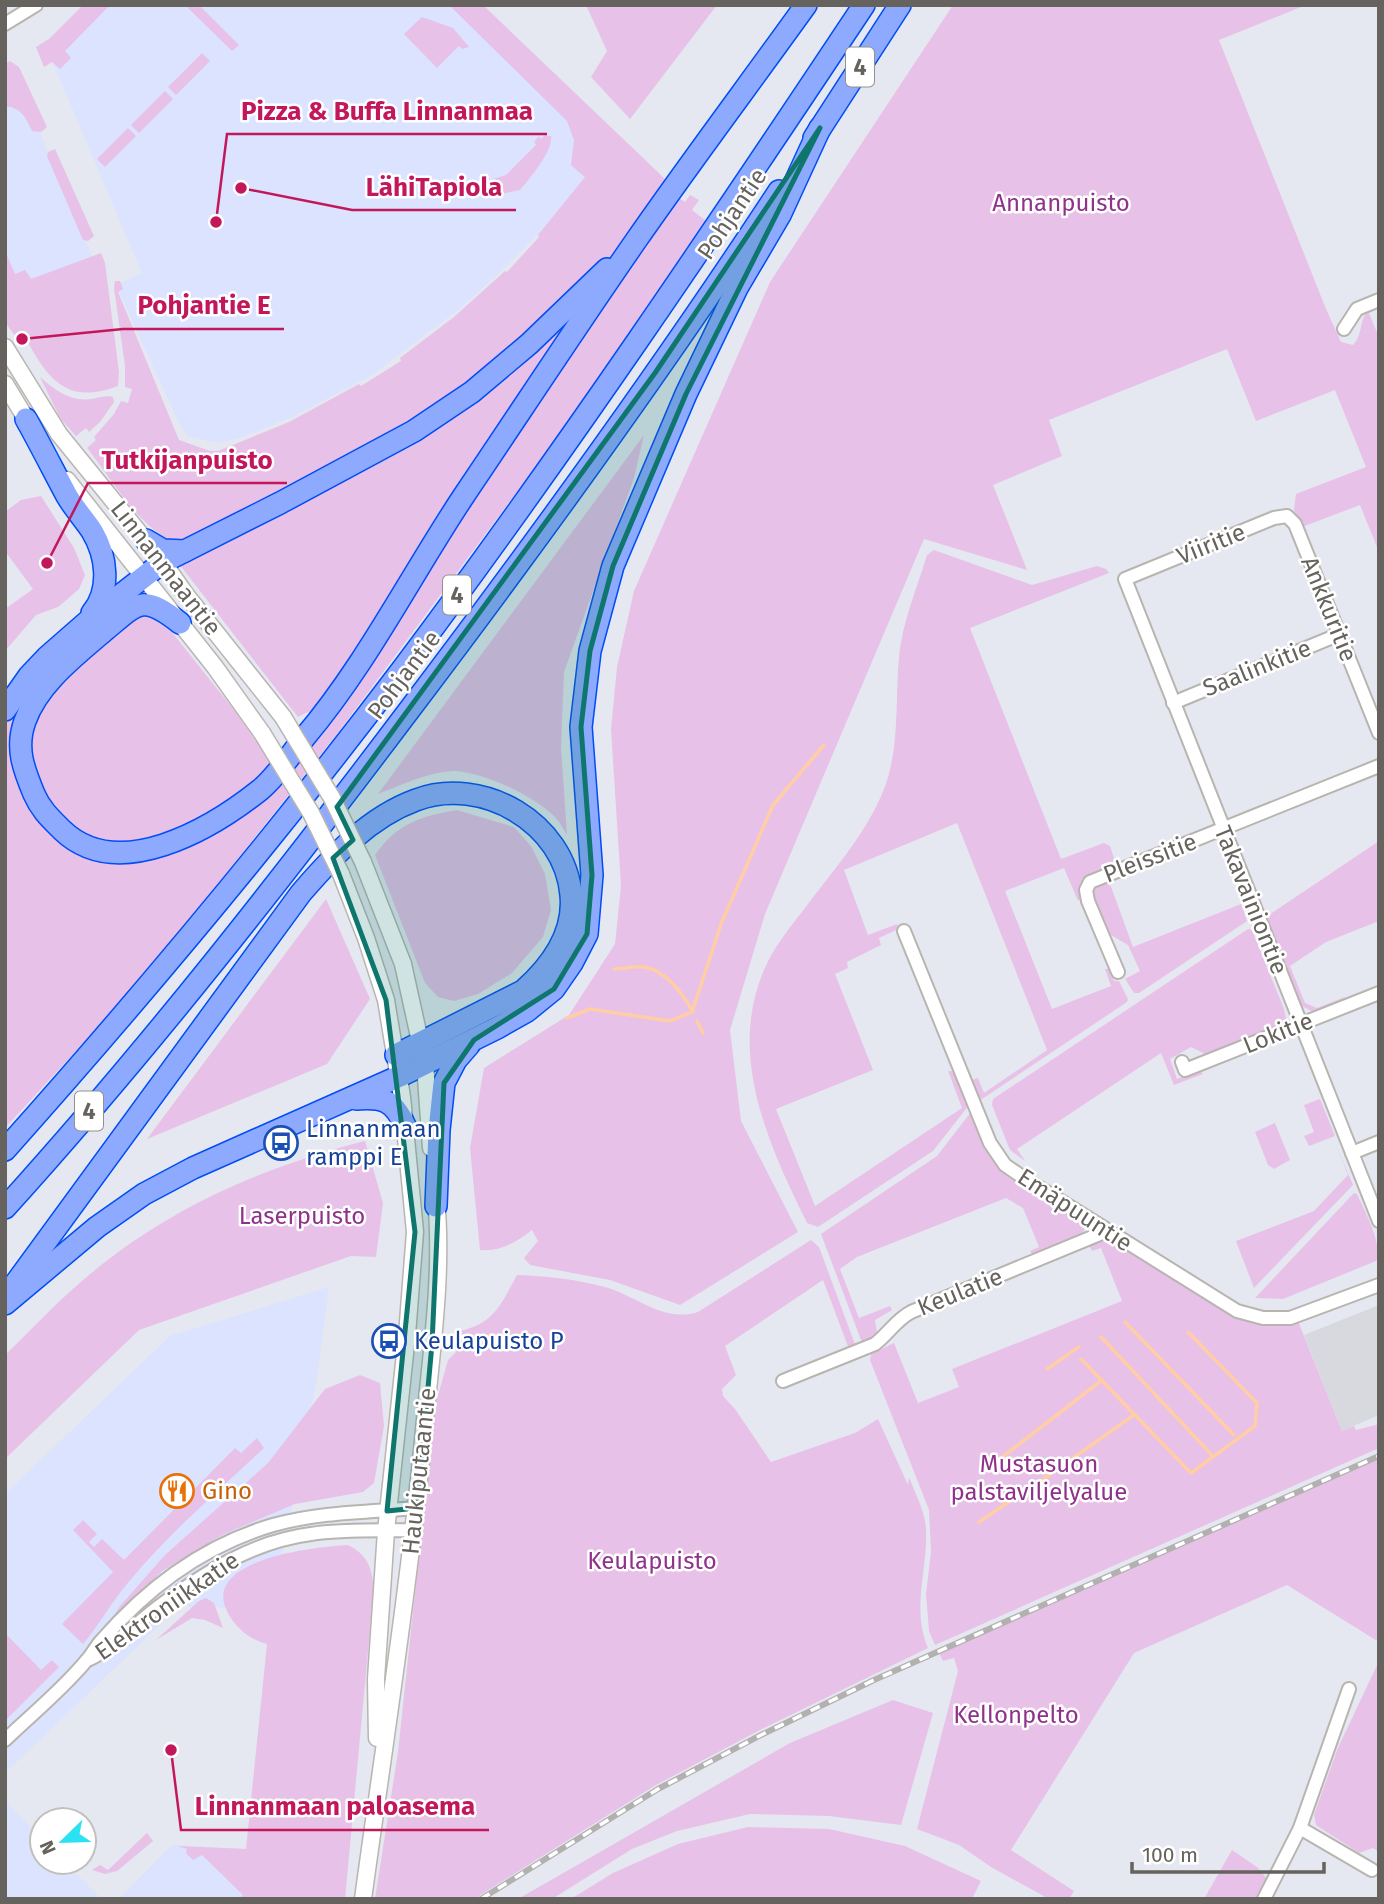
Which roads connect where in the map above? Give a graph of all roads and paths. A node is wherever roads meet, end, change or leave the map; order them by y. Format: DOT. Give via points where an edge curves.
graph roads {
  1 [pos="36,5"];
  2 [pos="789,5"];
  3 [pos="806,5"];
  4 [pos="864,5"];
  5 [pos="900,5"];
  6 [pos="8,21"];
  7 [pos="734,105"];
  8 [pos="821,128"];
  9 [pos="637,240"];
  10 [pos="1379,300"];
  11 [pos="1344,329"];
  12 [pos="5,348"];
  13 [pos="5,384"];
  14 [pos="26,419"];
  15 [pos="1295,524"];
  16 [pos="146,541"];
  17 [pos="185,551"];
  18 [pos="163,562"];
  19 [pos="143,577"];
  20 [pos="1125,579"];
  21 [pos="180,623"];
  22 [pos="77,630"];
  23 [pos="1340,634"];
  24 [pos="1174,703"];
  25 [pos="5,710"];
  26 [pos="1379,733"];
  27 [pos="1379,766"];
  28 [pos="1223,829"];
  29 [pos="363,862"];
  30 [pos="341,874"];
  31 [pos="904,931"];
  32 [pos="1118,972"];
  33 [pos="1379,993"];
  34 [pos="1300,1024"];
  35 [pos="474,1040"];
  36 [pos="423,1054"];
  37 [pos="1182,1062"];
  38 [pos="398,1065"];
  39 [pos="343,1100"];
  40 [pos="405,1126"];
  41 [pos="1379,1142"];
  42 [pos="5,1150"];
  43 [pos="1352,1153"];
  44 [pos="436,1206"];
  45 [pos="5,1208"];
  46 [pos="1379,1221"];
  47 [pos="1107,1231"];
  48 [pos="1379,1285"];
  49 [pos="5,1298"];
  50 [pos="5,1304"];
  51 [pos="783,1381"];
  52 [pos="416,1508"];
  53 [pos="387,1511"];
  54 [pos="413,1530"];
  55 [pos="386,1531"];
  56 [pos="86,1661"];
  57 [pos="1349,1689"];
  58 [pos="5,1740"];
  59 [pos="377,1795"];
  60 [pos="1300,1828"];
  61 [pos="1372,1870"];
  62 [pos="363,1899"];
  63 [pos="1264,1899"];
  1 -- 6 [label="street"];
  2 -- 7 [label="highway" via="766,38"];
  3 -- 7 [label="highway"];
  4 -- 42 [label="highway, Pohjantie / 4" via="629,354 401,670 192,934"];
  5 -- 8 [label="highway, Pohjantie / 4"];
  7 -- 9 [label="highway"];
  8 -- 35 [label="highway" via="685,394 613,566 590,651 581,727 592,874 587,934 554,989 527,1011"];
  8 -- 45 [label="highway, Pohjantie / 4" via="655,373 312,840"];
  9 -- 17 [label="highway" via="472,392 414,431"];
  9 -- 21 [label="highway" via="440,531 334,702 262,788 199,831 151,850 107,852 71,839 41,810 22,765 25,720 50,681 133,608 149,603 160,606"];
  10 -- 11 [label="street" via="1357,309"];
  12 -- 16 [label="main road, Linnanmaantie" via="59,434"];
  13 -- 14 [label="main road, Linnanmaantie"];
  14 -- 19 [label="main road, Linnanmaantie" via="61,473"];
  14 -- 22 [label="highway" via="93,533 103,560 105,591"];
  15 -- 20 [label="street, Viiritie" via="1287,516 1274,518"];
  15 -- 23 [label="street, Ankkuritie"];
  16 -- 17 [label="highway" via="163,550"];
  16 -- 18 [label="main road, Linnanmaantie"];
  17 -- 18 [label="highway"];
  18 -- 19 [label="highway"];
  18 -- 29 [label="main road, Linnanmaantie, bridge" via="283,717 332,798"];
  19 -- 21 [label="main road, Linnanmaantie"];
  19 -- 22 [label="highway"];
  20 -- 24 [label="street, Takavainiontie"];
  21 -- 30 [label="main road, Linnanmaantie, bridge" via="262,733 311,813"];
  22 -- 25 [label="highway" via="29,676"];
  23 -- 24 [label="street, Saalinkitie"];
  23 -- 26 [label="street, Ankkuritie"];
  24 -- 28 [label="street, Takavainiontie"];
  27 -- 28 [label="street, Pleissitie"];
  28 -- 32 [label="street, Pleissitie" via="1090,882 1088,901"];
  28 -- 34 [label="street, Takavainiontie"];
  29 -- 36 [label="main road, Haukiputaantie" via="403,964"];
  30 -- 38 [label="main road, Haukiputaantie" via="386,1000"];
  31 -- 47 [label="street, Emäpuuntie" via="995,1154"];
  33 -- 34 [label="street, Lokitie"];
  34 -- 37 [label="street, Lokitie" via="1185,1070"];
  34 -- 43 [label="street, Takavainiontie"];
  35 -- 36 [label="highway"];
  35 -- 44 [label="highway" via="444,1083"];
  36 -- 38 [label="highway"];
  36 -- 44 [label="main road, Haukiputaantie"];
  36 -- 49 [label="highway" via="540,976 558,952 569,922 572,896 556,851 527,819 494,800 457,794 419,798 374,822 324,867"];
  38 -- 39 [label="highway"];
  38 -- 40 [label="main road, Haukiputaantie"];
  39 -- 40 [label="highway" via="383,1100 400,1113"];
  39 -- 50 [label="highway" via="144,1194"];
  40 -- 53 [label="main road, Haukiputaantie" via="415,1232"];
  41 -- 43 [label="street"];
  43 -- 46 [label="street, Takavainiontie"];
  44 -- 52 [label="main road, Haukiputaantie" via="432,1343"];
  47 -- 48 [label="street, Emäpuuntie" via="1237,1311 1263,1318 1290,1318"];
  47 -- 51 [label="street, Keulatie" via="911,1312 875,1344"];
  52 -- 53 [label="street, Elektroniikkatie"];
  52 -- 54 [label="main road, Haukiputaantie"];
  53 -- 55 [label="main road, Haukiputaantie"];
  53 -- 56 [label="street, Elektroniikkatie" via="275,1524 209,1550 154,1588"];
  54 -- 55 [label="street, Elektroniikkatie"];
  54 -- 59 [label="main road, Haukiputaantie"];
  55 -- 56 [label="street, Elektroniikkatie" via="312,1534 246,1551 188,1586 107,1650"];
  55 -- 59 [label="main road, Haukiputaantie" via="376,1679"];
  56 -- 58 [label="street, Elektroniikkatie"];
  57 -- 60 [label="street"];
  59 -- 62 [label="main road, Haukiputaantie"];
  60 -- 61 [label="street"];
  60 -- 63 [label="street"];
}
